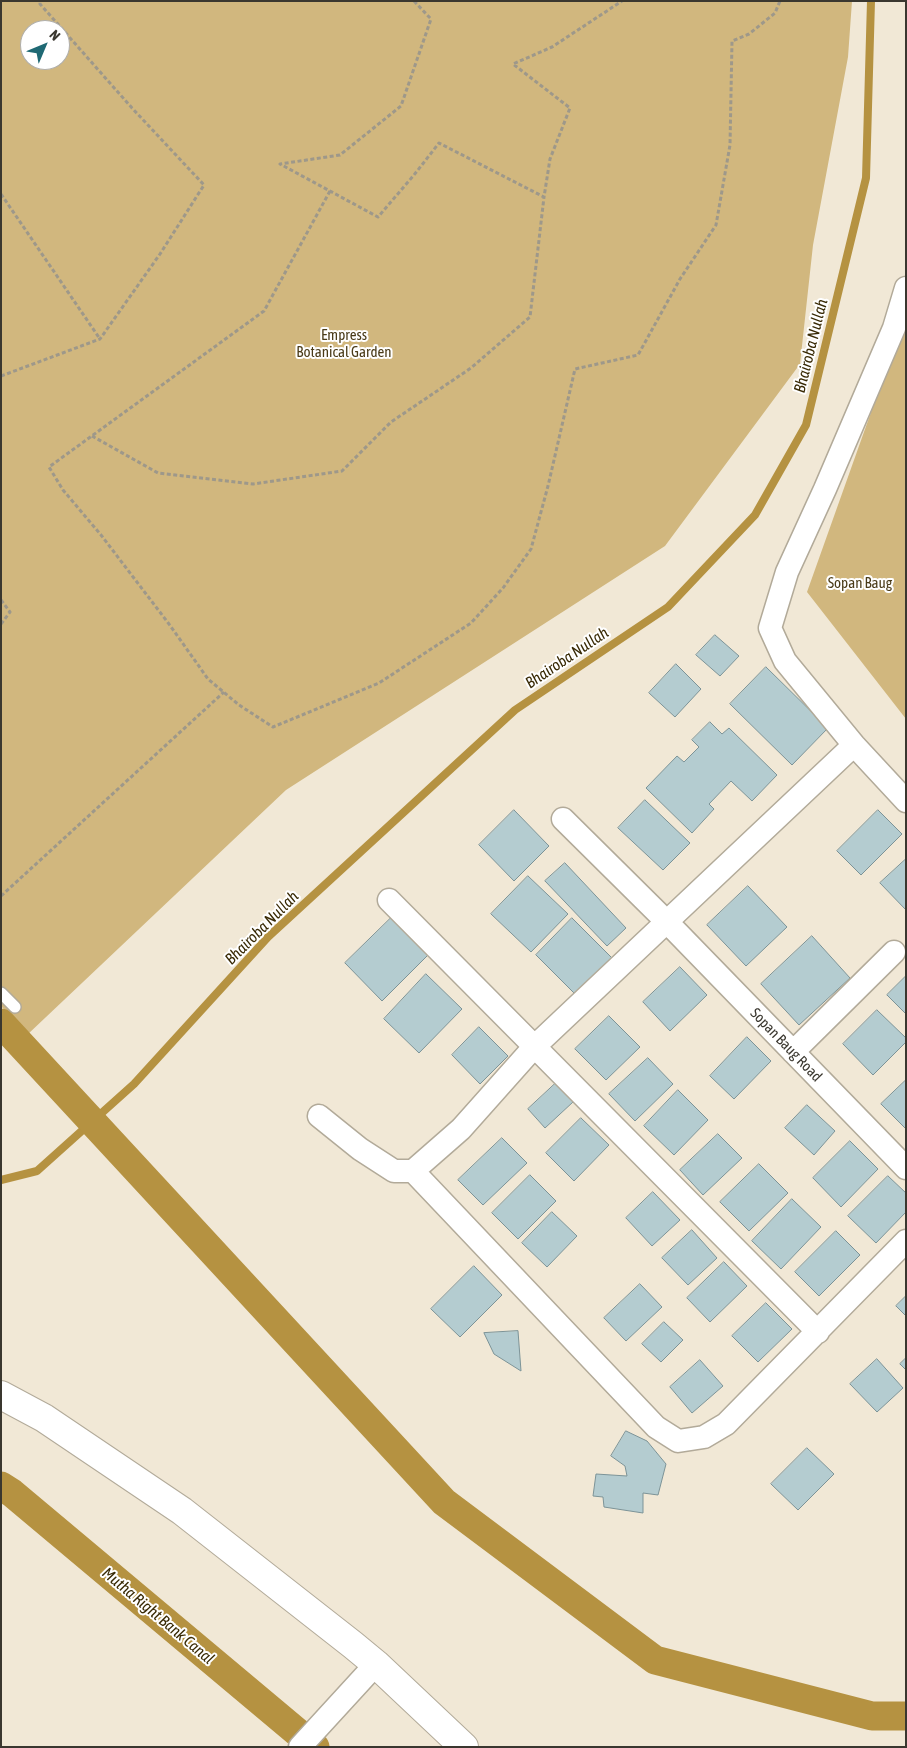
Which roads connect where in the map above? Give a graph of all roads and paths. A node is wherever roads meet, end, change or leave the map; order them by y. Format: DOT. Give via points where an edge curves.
graph roads {
  1 [pos="40,1"];
  2 [pos="414,1"];
  3 [pos="622,1"];
  4 [pos="780,1"];
  5 [pos="330,191"];
  6 [pos="1,194"];
  7 [pos="544,197"];
  8 [pos="906,288"];
  9 [pos="100,339"];
  10 [pos="1,376"];
  11 [pos="92,436"];
  12 [pos="1,600"];
  13 [pos="1,624"];
  14 [pos="224,692"];
  15 [pos="854,745"];
  16 [pos="906,801"];
  17 [pos="563,819"];
  18 [pos="1,896"];
  19 [pos="389,900"];
  20 [pos="666,922"];
  21 [pos="894,952"];
  22 [pos="1,993"];
  23 [pos="15,1007"];
  24 [pos="534,1047"];
  25 [pos="793,1052"];
  26 [pos="319,1116"];
  27 [pos="906,1168"];
  28 [pos="414,1171"];
  29 [pos="906,1241"];
  30 [pos="818,1332"];
  31 [pos="1,1395"];
  32 [pos="376,1664"];
  33 [pos="300,1747"];
  34 [pos="464,1747"];
  1 -- 9 [label="path" via="132,108 204,185"];
  2 -- 5 [label="path" via="431,19 401,106 340,155 280,164"];
  3 -- 7 [label="path" via="552,46 513,64 570,108 550,159"];
  4 -- 14 [label="path" via="775,13 749,34 732,41 730,145 716,225 680,279 638,355 575,369 531,550 503,588 471,623 378,683 273,727"];
  5 -- 7 [label="path" via="378,217 440,142"];
  5 -- 11 [label="path" via="264,311"];
  6 -- 9 [label="path"];
  7 -- 11 [label="path" via="530,317 471,368 391,422 342,471 253,484 158,473"];
  8 -- 15 [label="street" via="894,328 787,572 770,628 784,660"];
  9 -- 10 [label="path"];
  11 -- 14 [label="path" via="49,467 63,490 101,535 208,679"];
  12 -- 13 [label="path" via="10,612"];
  14 -- 18 [label="path"];
  15 -- 16 [label="street"];
  15 -- 20 [label="street"];
  17 -- 20 [label="street, Sopan Baug Road"];
  19 -- 24 [label="street"];
  20 -- 24 [label="street"];
  20 -- 25 [label="street, Sopan Baug Road"];
  21 -- 25 [label="street"];
  22 -- 23 [label="lane"];
  24 -- 28 [label="street" via="461,1129"];
  24 -- 30 [label="street"];
  25 -- 27 [label="street, Sopan Baug Road"];
  26 -- 28 [label="street" via="394,1171"];
  28 -- 30 [label="street" via="656,1428 678,1441 704,1437 726,1424"];
  29 -- 30 [label="street"];
  31 -- 32 [label="street" via="44,1418 182,1511"];
  32 -- 33 [label="street"];
  32 -- 34 [label="street"];
}
